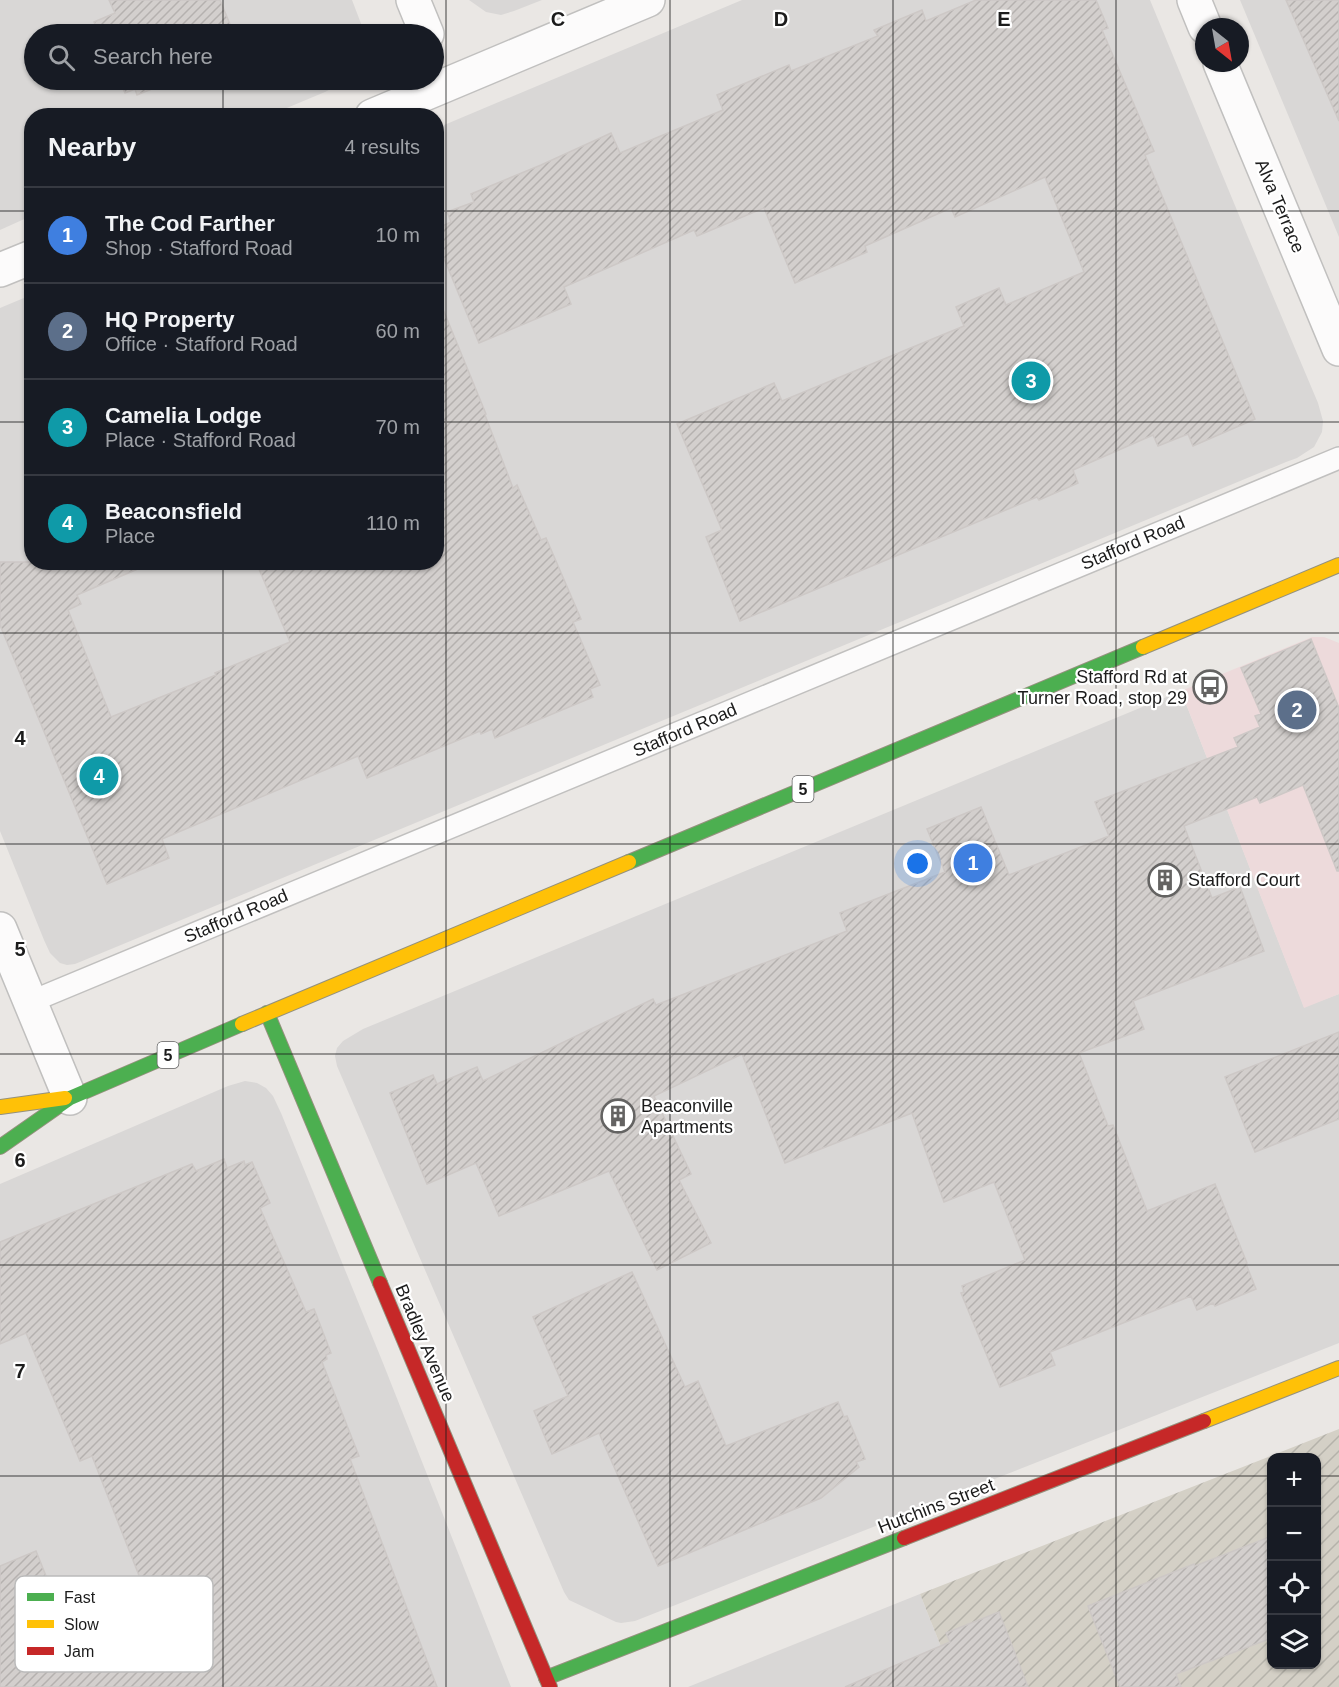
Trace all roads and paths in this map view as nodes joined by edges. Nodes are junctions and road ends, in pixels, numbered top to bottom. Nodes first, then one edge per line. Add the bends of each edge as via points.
1 (413, 0) edge
2 (648, 0) edge
3 (1194, 0) edge
4 (1201, 18) edge
5 (423, 24) edge
6 (1224, 72) edge
7 (444, 74) edge
8 (448, 84) junction
9 (444, 86) edge
10 (434, 90) edge
11 (391, 108) edge
12 (24, 260) edge
13 (0, 270) edge
14 (1339, 349) edge
15 (1339, 458) edge
16 (1339, 565) edge
17 (0, 929) edge
18 (30, 1002) junction
19 (267, 1013) junction
20 (70, 1098) junction
21 (0, 1107) edge
22 (0, 1147) edge
23 (1339, 1368) edge
24 (548, 1683) edge

1 - 5 street
2 - 8 street
3 - 4 street
6 - 14 street, Alva Terrace
7 - 8 street
8 - 9 street
10 - 11 street
12 - 13 street
15 - 18 lane, Stafford Road
16 - 19 main road, 5
17 - 18 street
18 - 20 street
19 - 20 main road, 5
19 - 24 main road, Bradley Avenue
20 - 21 main road, 5
20 - 22 main road, 5
23 - 24 main road, Hutchins Street

